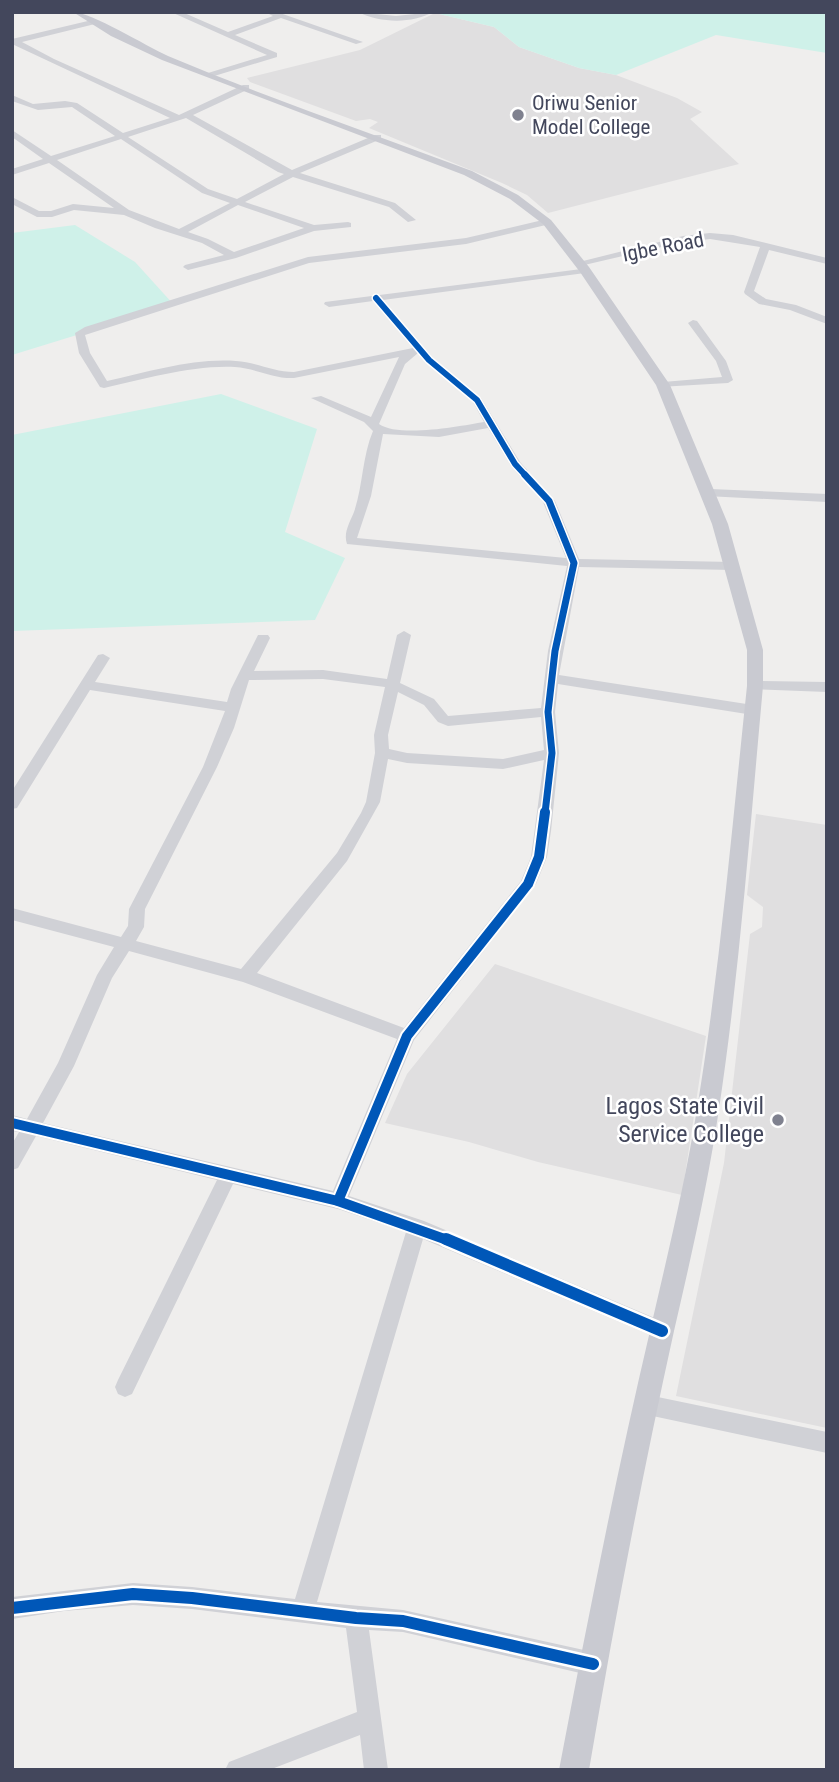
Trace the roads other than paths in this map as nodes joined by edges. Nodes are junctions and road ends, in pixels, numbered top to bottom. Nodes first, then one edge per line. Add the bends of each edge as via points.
1 (175, 12) edge
2 (269, 12) edge
3 (362, 12) edge
4 (429, 12) edge
5 (280, 16) junction
6 (85, 17) edge
7 (228, 35) junction
8 (13, 41) edge
9 (359, 42) dead end
10 (211, 75) junction
11 (246, 87) junction
12 (12, 97) edge
13 (183, 117) junction
14 (12, 133) edge
15 (121, 136) junction
16 (378, 137) junction
17 (52, 159) junction
18 (12, 172) edge
19 (291, 174) junction
20 (12, 200) edge
21 (236, 203) junction
22 (126, 212) junction
23 (411, 219) dead end
24 (547, 222) junction
25 (348, 225) dead end
26 (313, 228) junction
27 (179, 233) junction
28 (765, 246) junction
29 (233, 256) junction
30 (827, 261) edge
31 (583, 266) junction
32 (188, 267) dead end
33 (376, 298) junction
34 (329, 304) dead end
35 (827, 321) edge
36 (692, 323) dead end
37 (415, 351) junction
38 (663, 385) junction
39 (317, 398) dead end
40 (491, 424) junction
41 (376, 428) junction
42 (709, 493) junction
43 (827, 498) edge
44 (574, 563) junction
45 (733, 566) junction
46 (404, 635) dead end
47 (263, 638) dead end
48 (103, 658) dead end
49 (245, 676) junction
50 (553, 680) junction
51 (392, 684) junction
52 (86, 685) junction
53 (755, 686) junction
54 (827, 687) edge
55 (233, 708) junction
56 (753, 710) junction
57 (548, 712) junction
58 (382, 753) junction
59 (552, 753) junction
60 (13, 802) edge
61 (12, 914) edge
62 (125, 943) junction
63 (246, 976) junction
64 (407, 1036) junction
65 (12, 1123) edge
66 (33, 1128) junction
67 (12, 1162) edge
68 (228, 1176) junction
69 (338, 1201) junction
70 (417, 1227) junction
71 (662, 1331) junction
72 (125, 1387) dead end
73 (648, 1405) junction
74 (827, 1443) edge
75 (12, 1608) edge
76 (303, 1610) junction
77 (356, 1618) junction
78 (593, 1664) junction
79 (370, 1719) junction
80 (272, 1764) edge
81 (237, 1770) edge
82 (376, 1770) edge
83 (574, 1770) edge

1 - 7 street
2 - 5 street
3 - 4 street via 408,19
5 - 7 street
5 - 9 street
6 - 8 street
6 - 10 main road via 135,45
7 - 10 street via 274,55
8 - 13 street via 144,105
10 - 11 main road
11 - 13 street
11 - 16 main road
12 - 15 street via 31,108 74,106
13 - 15 street
13 - 19 street
14 - 17 street
15 - 17 street
15 - 21 street via 195,186
16 - 19 street
16 - 24 main road via 489,183
17 - 18 street
17 - 22 street
19 - 21 street
19 - 23 street via 392,205
20 - 22 street via 37,214 73,207
21 - 26 street
21 - 27 street
22 - 27 street
24 - 31 main road
24 - 37 street via 466,241 308,260 89,329 79,337 104,385 233,364 294,375
25 - 26 street
26 - 29 street
27 - 29 street
28 - 30 street, Igbe Road
28 - 31 street, Igbe Road via 733,238 695,237
28 - 35 street via 749,292 763,302
29 - 32 street
31 - 33 street, Igbe Road
31 - 38 main road
33 - 34 street, Igbe Road
33 - 37 street
36 - 38 street via 721,362 728,380
37 - 40 street via 477,400
37 - 41 street via 400,363
38 - 42 main road
39 - 41 street via 368,419
40 - 41 street via 421,435
40 - 44 street via 515,464 549,501
41 - 44 street via 370,472 351,541
42 - 43 street
42 - 45 main road
44 - 45 street
44 - 50 street
45 - 53 main road via 755,650
46 - 51 street
47 - 49 street
48 - 52 street
49 - 51 street via 349,675
49 - 55 street
50 - 56 street
50 - 57 street
51 - 57 street via 436,707 443,719
51 - 58 street via 381,735
52 - 55 street
52 - 60 street
53 - 54 street
53 - 56 main road
55 - 62 street via 211,768 160,860 137,909 136,927
56 - 71 main road via 708,1108
57 - 59 street
58 - 59 street via 503,764
58 - 63 street via 373,802 360,830
59 - 64 street via 539,857 528,884
61 - 62 street
62 - 63 street
62 - 66 street via 105,975
63 - 64 street
64 - 69 street
65 - 66 street
66 - 67 street
66 - 68 street
68 - 69 street
68 - 72 street
69 - 70 street
70 - 71 street
70 - 76 street
71 - 73 main road
73 - 74 street
73 - 78 main road
75 - 76 street via 133,1594
76 - 77 street
77 - 78 street via 403,1621
77 - 79 street
78 - 83 main road
79 - 80 street
79 - 82 street
80 - 81 street

